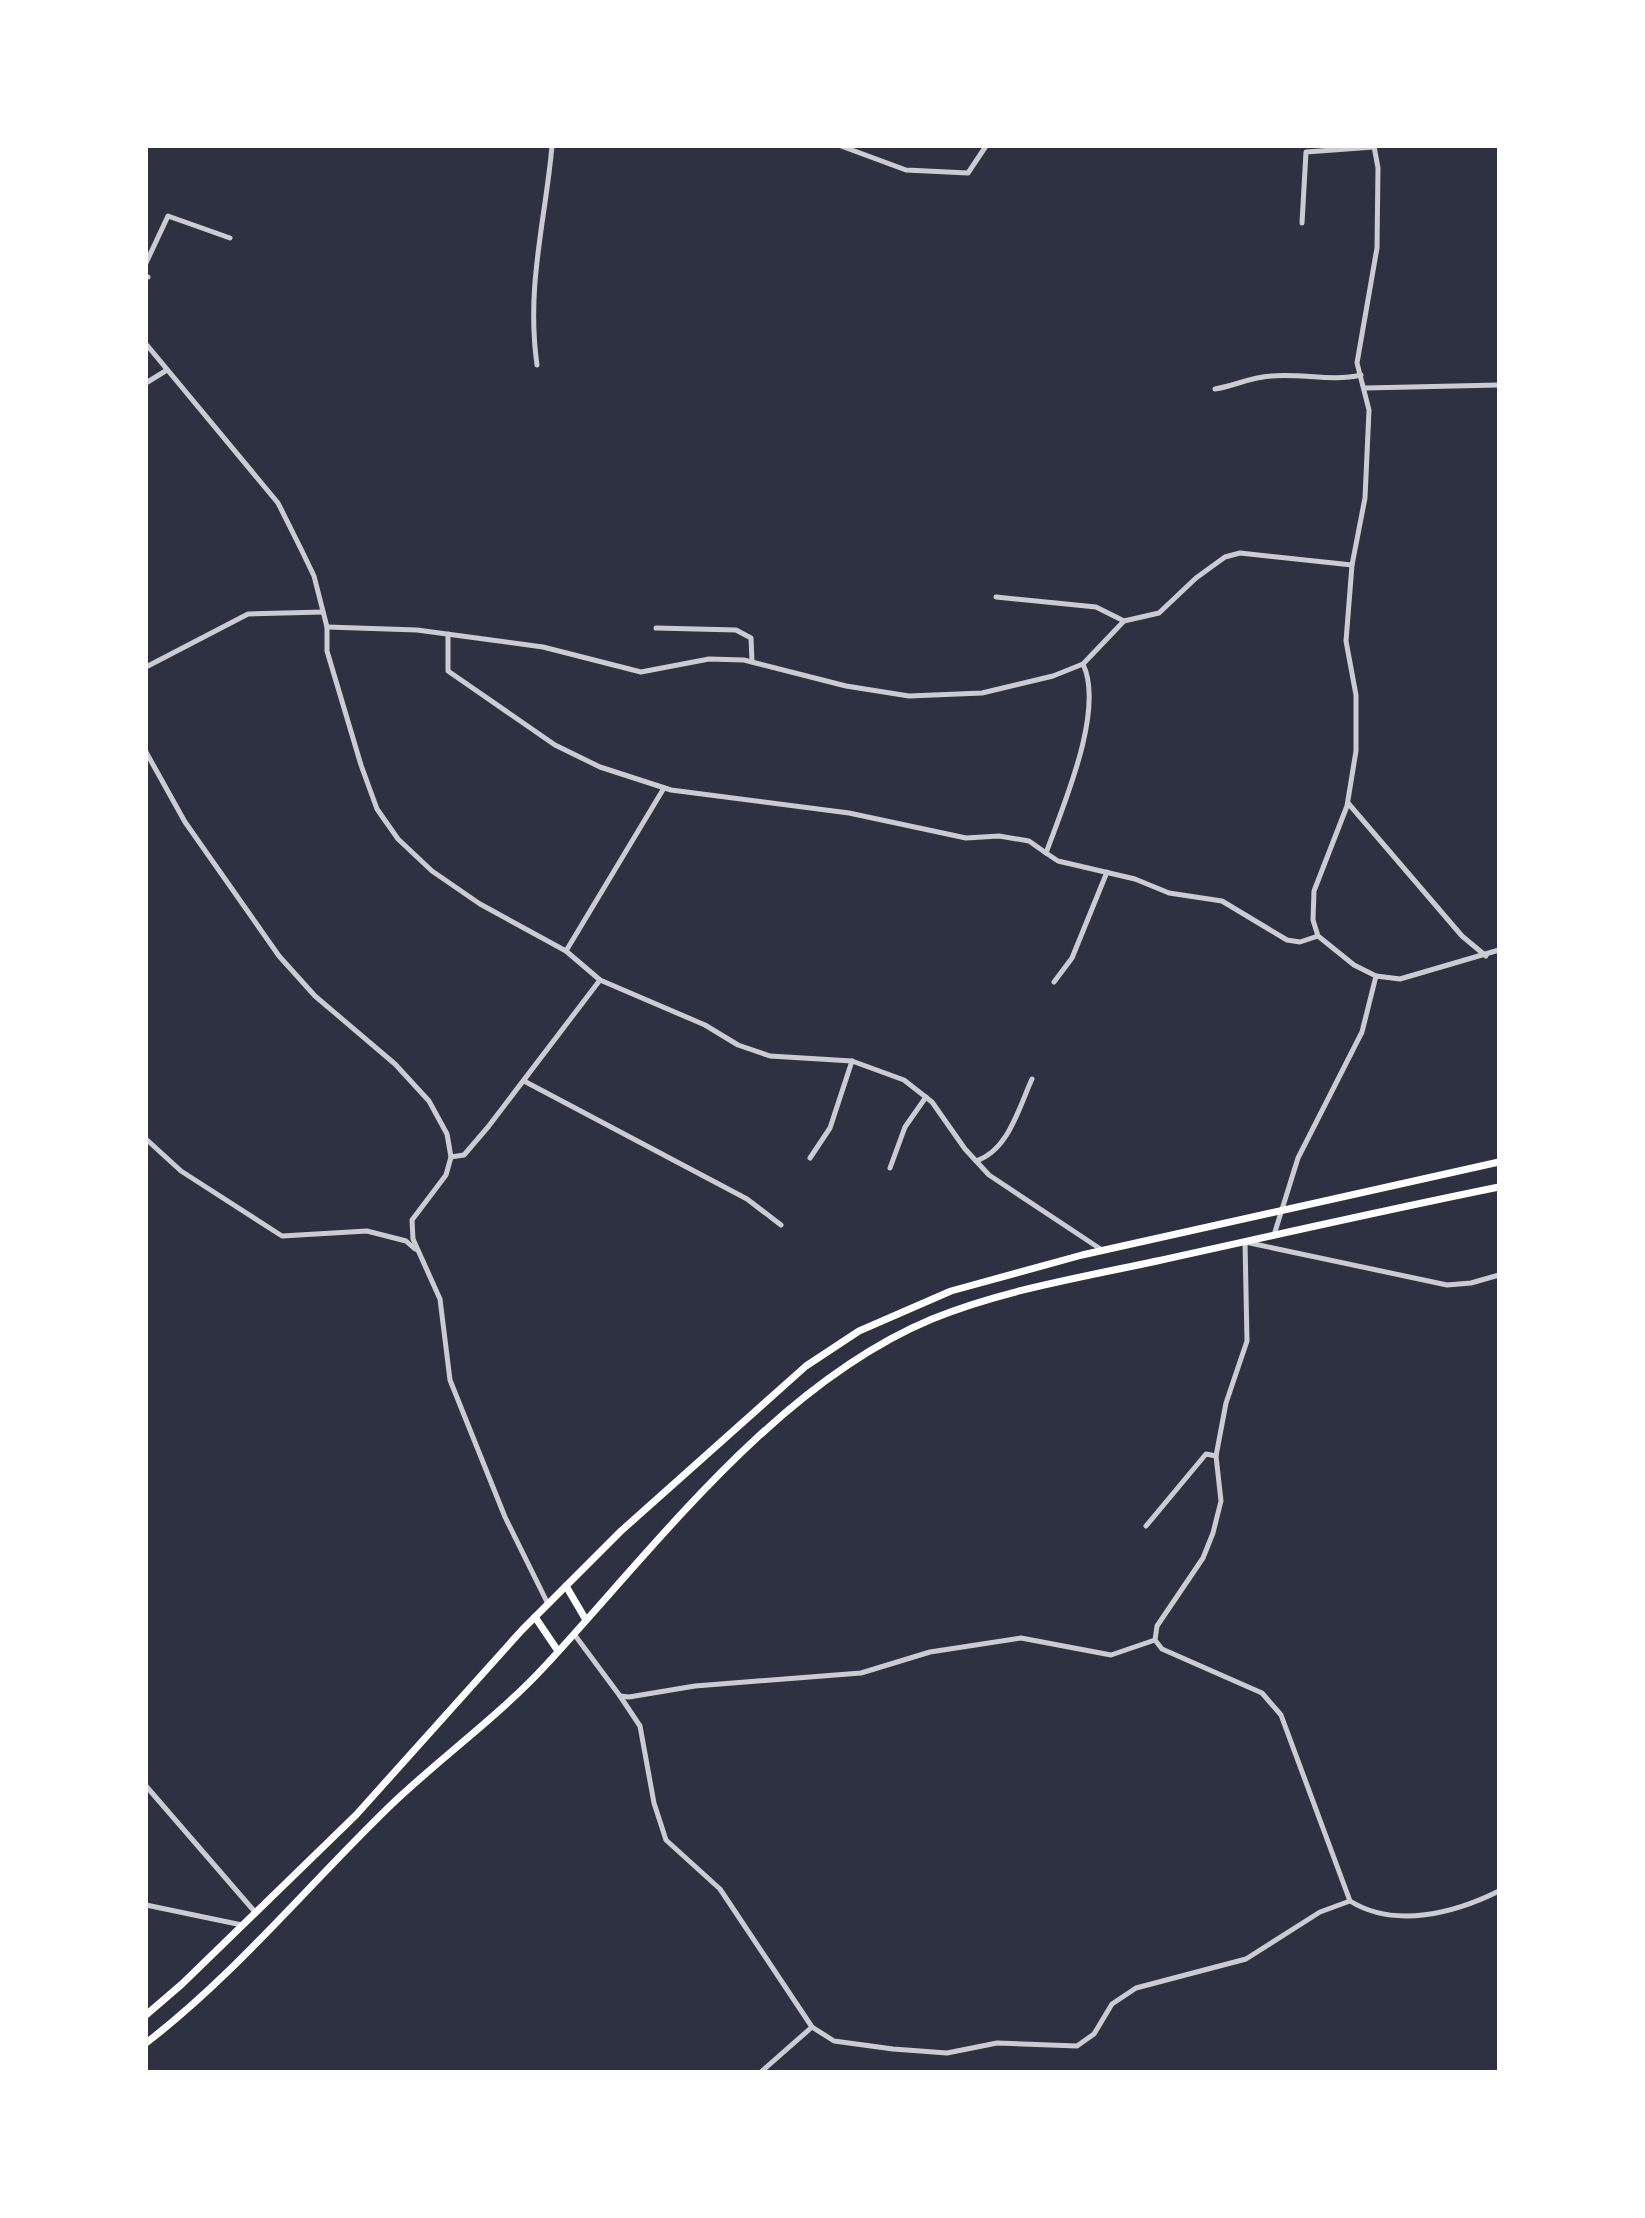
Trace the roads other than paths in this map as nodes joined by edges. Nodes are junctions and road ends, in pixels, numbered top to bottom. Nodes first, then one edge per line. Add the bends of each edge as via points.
1 (552, 146) edge
2 (841, 146) edge
3 (986, 146) edge
4 (1374, 146) edge
5 (1306, 149) edge
6 (1302, 223) dead end
7 (230, 238) dead end
8 (146, 263) edge
9 (146, 344) edge
10 (537, 365) dead end
11 (167, 370) junction
12 (1361, 375) junction
13 (146, 383) edge
14 (1499, 385) edge
15 (1366, 388) junction
16 (1215, 389) dead end
17 (1352, 565) junction
18 (996, 597) dead end
19 (323, 612) junction
20 (1124, 621) junction
21 (327, 627) junction
22 (656, 628) dead end
23 (448, 634) junction
24 (752, 662) junction
25 (1083, 664) junction
26 (146, 667) edge
27 (146, 752) edge
28 (664, 788) junction
29 (1348, 803) junction
30 (1046, 853) junction
31 (1107, 872) junction
32 (1318, 936) junction
33 (1499, 950) edge
34 (566, 951) junction
35 (1486, 956) junction
36 (1376, 976) junction
37 (600, 980) junction
38 (1054, 982) dead end
39 (852, 1061) junction
40 (1032, 1079) dead end
41 (524, 1081) junction
42 (926, 1097) junction
43 (146, 1139) edge
44 (451, 1157) junction
45 (810, 1158) dead end
46 (976, 1161) junction
47 (1499, 1162) edge
48 (890, 1168) dead end
49 (1499, 1187) edge
50 (1281, 1212) junction
51 (781, 1225) dead end
52 (1274, 1235) junction
53 (1245, 1242) junction
54 (416, 1249) junction
55 (1103, 1251) junction
56 (1499, 1275) edge
57 (1216, 1456) junction
58 (1146, 1526) dead end
59 (566, 1586) junction
60 (548, 1604) junction
61 (535, 1617) junction
62 (586, 1620) junction
63 (574, 1634) junction
64 (1155, 1640) junction
65 (558, 1651) junction
66 (620, 1696) junction
67 (146, 1786) edge
68 (1499, 1891) edge
69 (1350, 1901) junction
70 (146, 1905) edge
71 (256, 1913) junction
72 (243, 1925) junction
73 (146, 2015) edge
74 (812, 2027) junction
75 (146, 2043) edge
76 (761, 2072) edge

1 - 10 street via 535,253
2 - 3 street via 906,170 968,173
4 - 5 street
4 - 12 street via 1377,248 1357,363
5 - 6 street
7 - 8 street via 168,216
9 - 11 street
11 - 13 street
11 - 19 street via 278,503 314,576
12 - 15 street
12 - 16 street via 1338,381 1275,375
14 - 15 street
15 - 17 street via 1365,498
17 - 20 street via 1240,553 1196,578 1159,613
17 - 29 street via 1346,641 1356,695 1356,751
18 - 20 street via 1096,607
19 - 21 street
19 - 26 street via 248,614
20 - 25 street
21 - 23 street
21 - 34 street via 327,651 361,765 377,809 398,839 480,904
22 - 24 street via 736,630 751,638
23 - 24 street via 543,647 641,672 709,659
23 - 28 street via 448,671 460,681 555,745
24 - 25 street via 909,696 982,693
25 - 30 street via 1090,679 1088,713 1073,777
27 - 44 street via 185,822 279,956 429,1101 447,1134
28 - 30 street via 849,813 966,838 1029,841
28 - 34 street
29 - 32 street via 1314,891
29 - 35 street via 1462,936
30 - 31 street via 1058,861
31 - 32 street via 1169,893 1234,905 1287,940
31 - 38 street via 1072,958
32 - 36 street
33 - 35 street
34 - 37 street
35 - 36 street via 1400,979
36 - 50 street via 1362,1032 1298,1158
37 - 39 street via 770,1056
37 - 41 street
39 - 42 street via 904,1080
39 - 45 street via 830,1128
40 - 46 street via 1001,1144
41 - 44 street via 464,1155
41 - 51 street via 747,1199
42 - 46 street
42 - 48 street via 905,1127
43 - 54 street via 181,1171 282,1236 367,1231 406,1241
44 - 54 street via 446,1175 412,1220
46 - 55 street via 1006,1188
47 - 50 main road
49 - 52 main road
50 - 52 street
50 - 55 main road
52 - 53 main road
53 - 56 street via 1447,1285
53 - 57 street via 1247,1341 1226,1403
53 - 62 main road via 1020,1292 932,1320 854,1361 783,1413
54 - 60 street via 440,1299 450,1380 505,1517
55 - 59 main road via 951,1291 859,1331 806,1366 723,1437
57 - 58 street via 1206,1454
57 - 64 street via 1221,1501 1213,1533 1203,1558 1157,1626
59 - 60 main road
59 - 62 main road
60 - 61 main road
61 - 65 main road
61 - 71 main road via 356,1815
62 - 63 main road
63 - 65 main road
63 - 66 street
64 - 66 street via 1111,1655 1021,1638 930,1652 861,1673
64 - 69 street via 1162,1649 1262,1693 1281,1715
65 - 75 main road
66 - 74 street via 640,1726 666,1840 720,1889
67 - 71 street
68 - 69 street via 1426,1915 1367,1911
69 - 74 street via 1320,1912 1246,1959 1136,1988 1112,2004 1094,2034 1077,2046 997,2043 947,2053 834,2041
70 - 72 street
71 - 72 main road
72 - 73 main road
74 - 76 street

